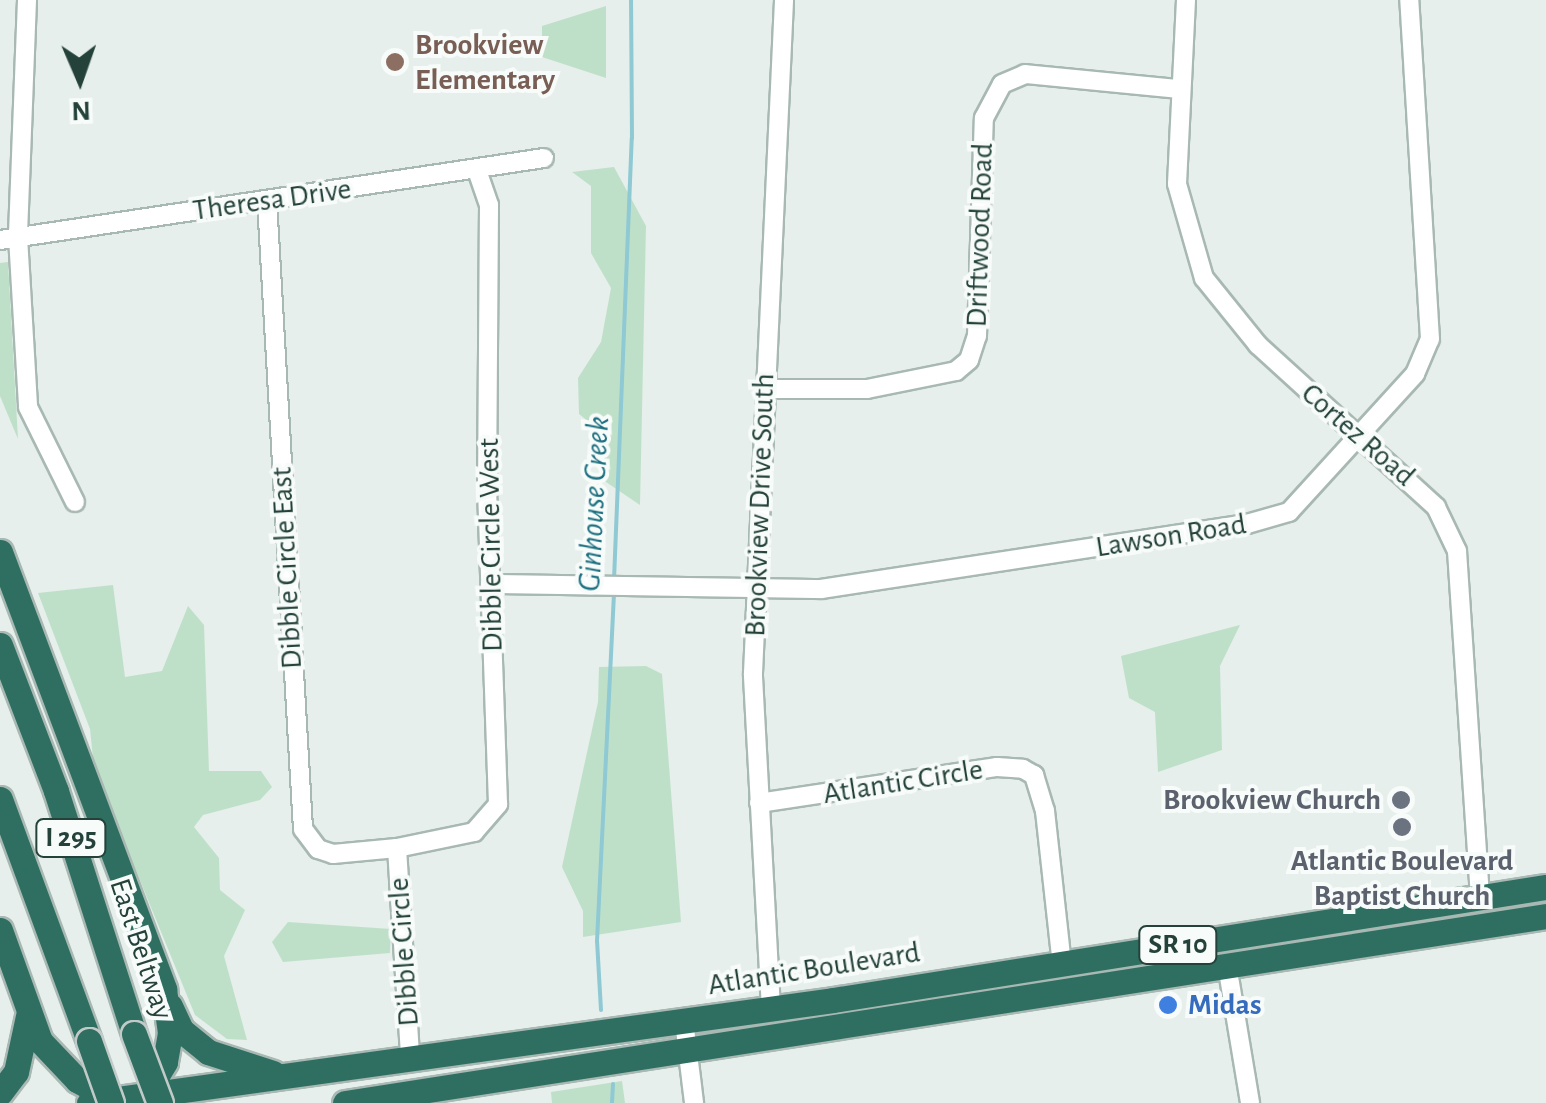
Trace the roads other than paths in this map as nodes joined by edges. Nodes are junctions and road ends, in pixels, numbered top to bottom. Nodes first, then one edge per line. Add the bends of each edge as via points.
1 (27, 0) edge
2 (784, 0) edge
3 (1186, 0) edge
4 (1409, 0) edge
5 (1178, 89) junction
6 (544, 158) dead end
7 (477, 170) junction
8 (267, 202) junction
9 (9, 238) edge
10 (765, 390) junction
11 (1359, 437) junction
12 (75, 502) dead end
13 (0, 552) edge
14 (490, 584) junction
15 (757, 588) junction
16 (0, 645) edge
17 (0, 799) edge
18 (759, 803) junction
19 (397, 848) junction
20 (1535, 889) edge
21 (1480, 898) junction
22 (1546, 916) edge
23 (1487, 925) junction
24 (0, 930) edge
25 (1444, 932) junction
26 (1062, 964) junction
27 (1228, 966) junction
28 (164, 989) junction
29 (1023, 997) junction
30 (770, 1009) junction
31 (28, 1016) junction
32 (684, 1021) junction
33 (687, 1049) junction
34 (410, 1057) junction
35 (283, 1076) junction
36 (0, 1093) edge
37 (130, 1102) edge
38 (345, 1103) edge
39 (694, 1103) edge
40 (1250, 1103) edge

1 - 9 street
2 - 10 street, Brookview Drive South
3 - 5 street, Cortez Road
4 - 11 street, Lawson Road via 1430,339 1415,374
5 - 10 street, Driftwood Road via 1025,74 1002,84 984,118 977,336 969,360 956,372 867,390
5 - 11 street, Cortez Road via 1177,184 1204,278 1258,346
6 - 7 street, Theresa Drive
7 - 8 street, Theresa Drive
7 - 14 street, Dibble Circle West via 488,205
8 - 9 street, Theresa Drive
8 - 19 street, Dibble Circle East via 303,829 333,854
9 - 12 street via 28,408
10 - 15 street, Brookview Drive South
11 - 15 street, Lawson Road via 1301,502 1274,518 892,580
11 - 21 street, Cortez Road via 1436,507 1457,551
13 - 28 highway
14 - 15 street, Lawson Road
14 - 19 street, Dibble Circle West via 498,804 474,832
15 - 18 street, Brookview Drive South
16 - 37 highway, East Beltway / I 295, bridge via 56,791 134,1034
17 - 37 highway, I 295, bridge via 89,1041
18 - 26 street, Atlantic Circle via 997,767 1023,769 1034,775 1045,811
18 - 30 street, Brookview Drive South
19 - 34 street, Dibble Circle
20 - 21 highway, Atlantic Boulevard / SR 10
20 - 23 highway via 1516,906 1488,915
21 - 25 highway via 1482,908 1456,916
21 - 26 highway, Atlantic Boulevard / SR 10
22 - 23 highway, Atlantic Boulevard / SR 10
23 - 25 highway, Atlantic Boulevard / SR 10
24 - 31 highway
25 - 27 highway, Atlantic Boulevard / SR 10
26 - 29 highway via 1062,976 1037,983
26 - 30 highway, Atlantic Boulevard / SR 10
27 - 29 highway, Atlantic Boulevard / SR 10
27 - 40 street
28 - 35 highway via 193,1042 226,1060
28 - 37 highway via 170,1033 165,1062
29 - 33 highway, Atlantic Boulevard / SR 10
30 - 32 highway, Atlantic Boulevard / SR 10
31 - 36 highway via 23,1053
31 - 37 highway via 50,1055
32 - 33 street
32 - 34 highway, Atlantic Boulevard / SR 10
33 - 38 highway, Atlantic Boulevard / SR 10
33 - 39 street
34 - 35 highway, Atlantic Boulevard / SR 10
35 - 37 highway, Atlantic Boulevard / SR 10

